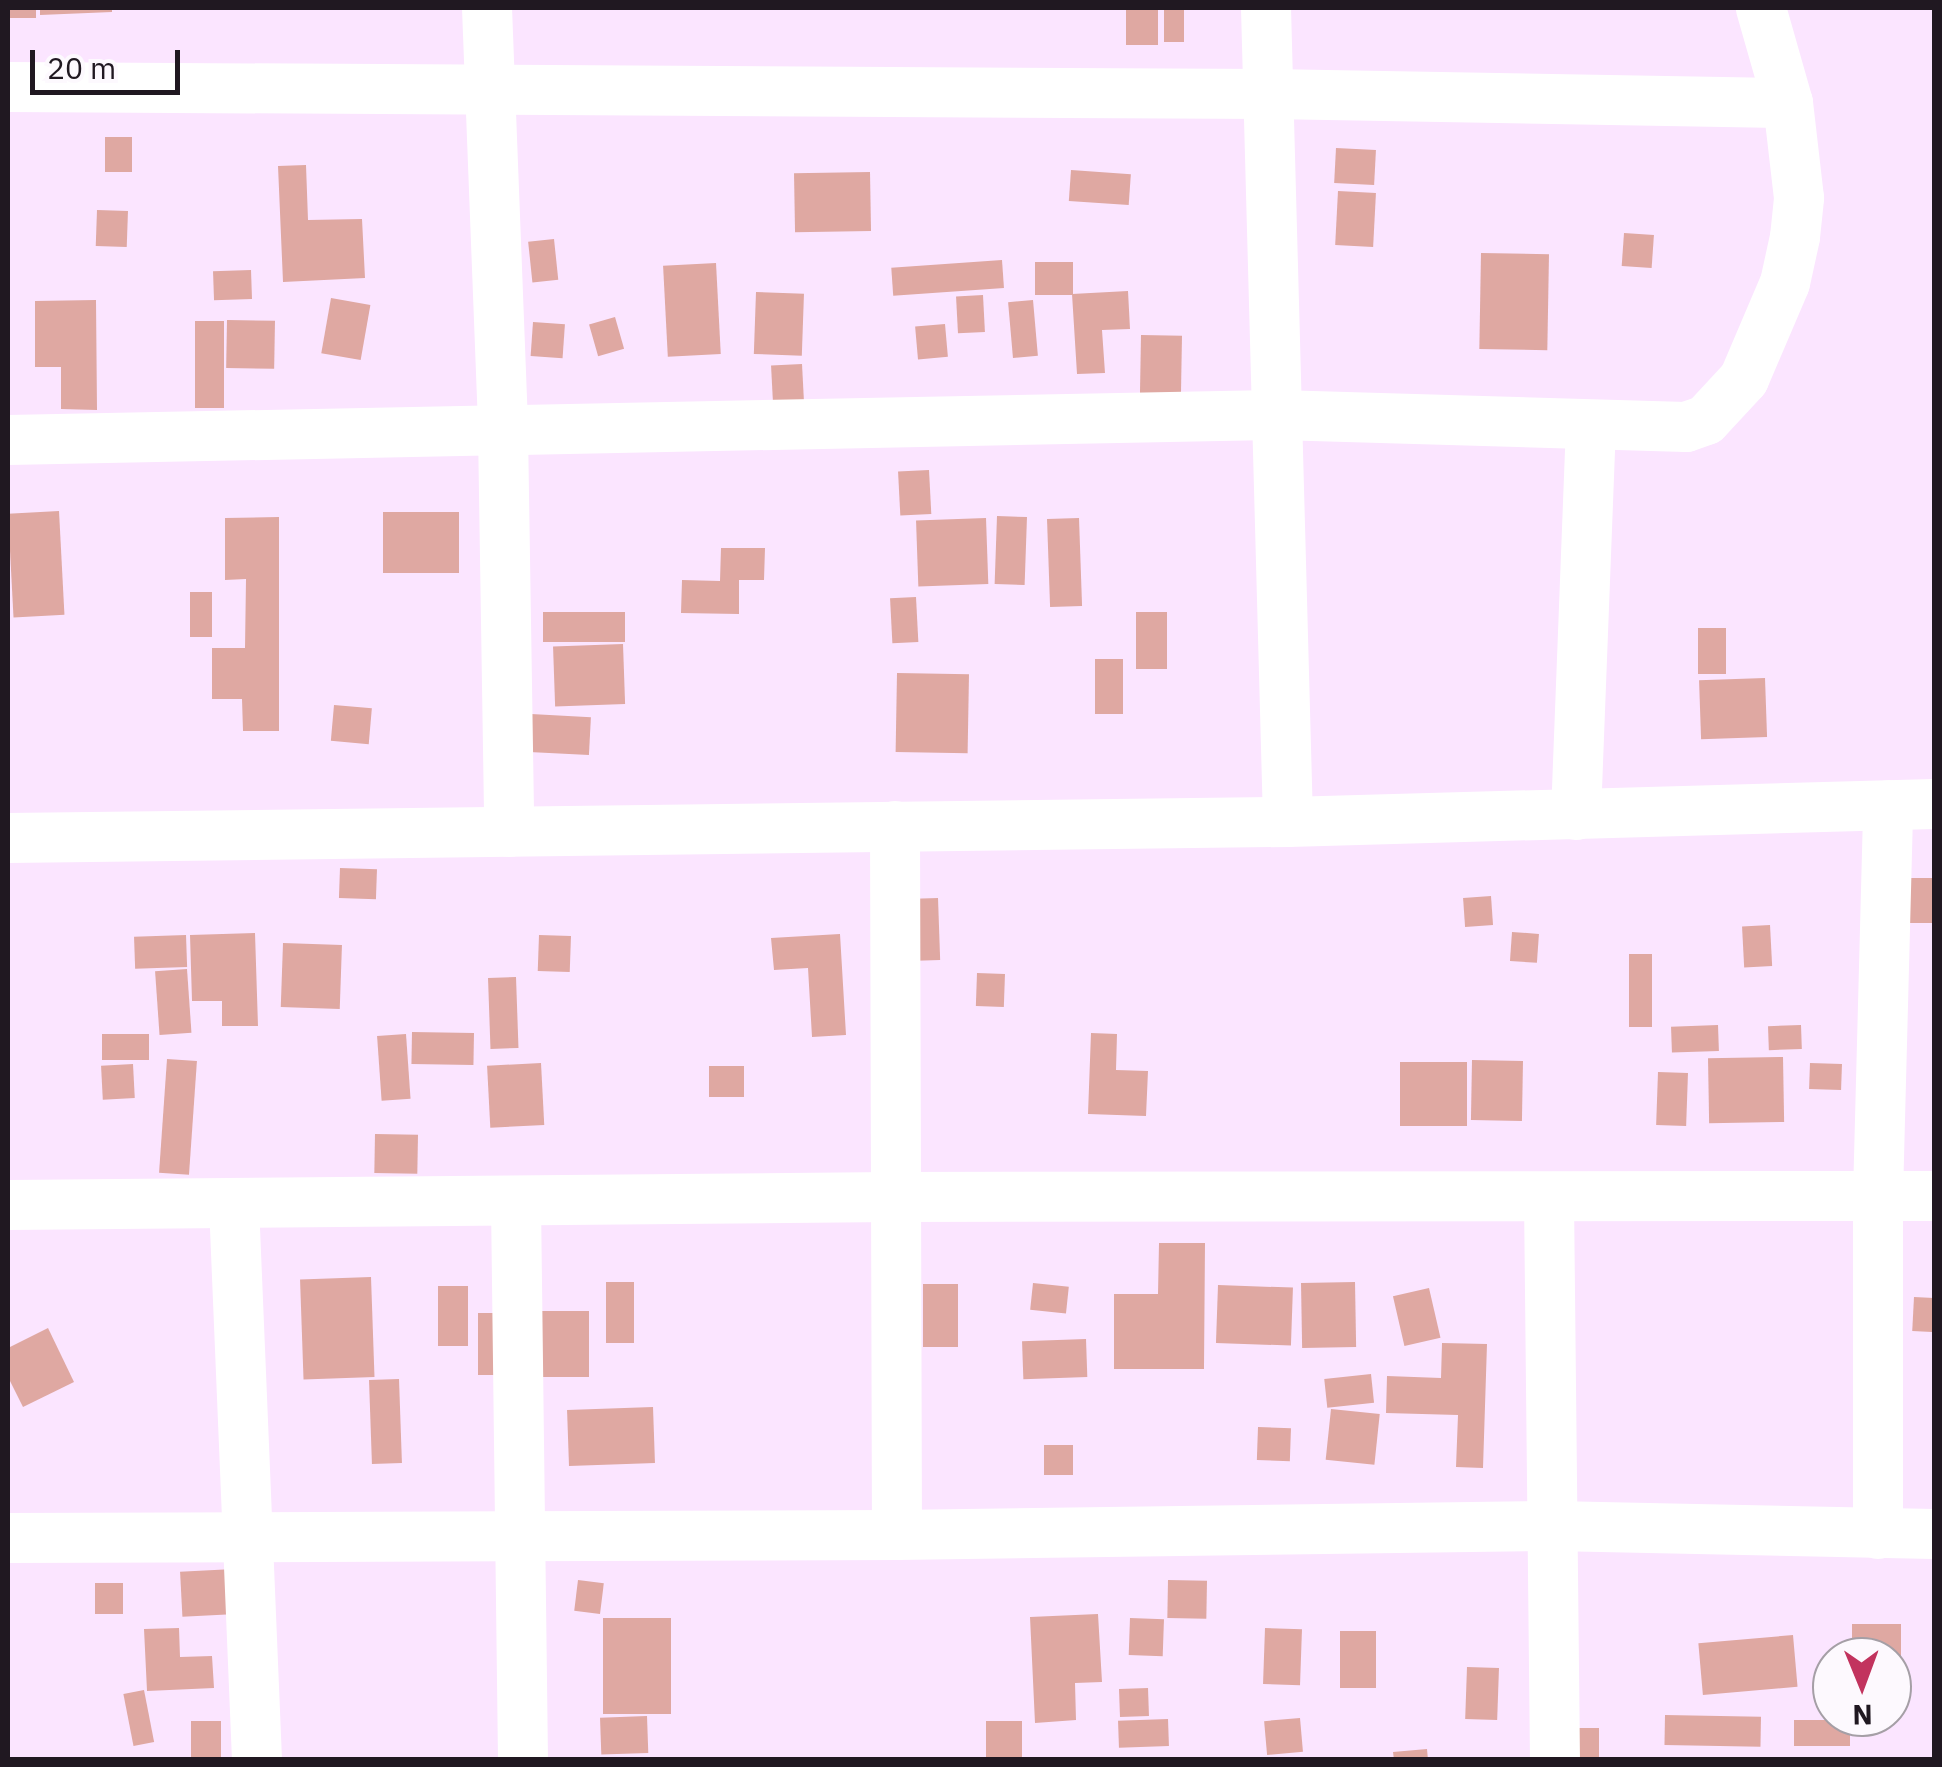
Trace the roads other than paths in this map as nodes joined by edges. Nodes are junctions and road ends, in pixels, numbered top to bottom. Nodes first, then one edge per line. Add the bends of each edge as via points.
1 (487, 8) edge
2 (1266, 8) edge
3 (1761, 8) edge
4 (8, 88) edge
5 (488, 92) junction
6 (1270, 94) junction
7 (1788, 102) junction
8 (1278, 415) junction
9 (1591, 425) junction
10 (503, 430) junction
11 (8, 440) edge
12 (1911, 805) edge
13 (1576, 814) junction
14 (1288, 822) junction
15 (895, 826) junction
16 (510, 832) junction
17 (8, 838) edge
18 (1878, 1196) junction
19 (1934, 1196) edge
20 (893, 1197) junction
21 (1549, 1198) junction
22 (516, 1202) junction
23 (234, 1204) junction
24 (8, 1205) edge
25 (1553, 1526) junction
26 (523, 1534) junction
27 (1878, 1534) junction
28 (1934, 1534) edge
29 (898, 1535) junction
30 (250, 1537) junction
31 (8, 1538) edge
32 (257, 1760) edge
33 (523, 1760) edge
34 (1555, 1760) edge

1 - 5 street
2 - 6 street
3 - 7 street
4 - 5 street
5 - 6 street
5 - 10 street
6 - 7 street
6 - 8 street
7 - 9 street via 1799,198 1795,237 1785,283 1744,379 1706,420 1686,426
8 - 9 street
8 - 10 street
8 - 14 street
9 - 13 street
10 - 11 street
10 - 16 street
12 - 13 street
12 - 18 street
13 - 14 street
14 - 15 street
15 - 16 street
15 - 20 street
16 - 17 street
18 - 19 street
18 - 21 street
18 - 27 street
20 - 21 street
20 - 22 street
20 - 29 street
21 - 25 street
22 - 23 street
22 - 26 street
23 - 24 street
23 - 30 street
25 - 27 street
25 - 29 street
25 - 34 street
26 - 29 street
26 - 30 street
26 - 33 street
27 - 28 street
30 - 31 street
30 - 32 street

